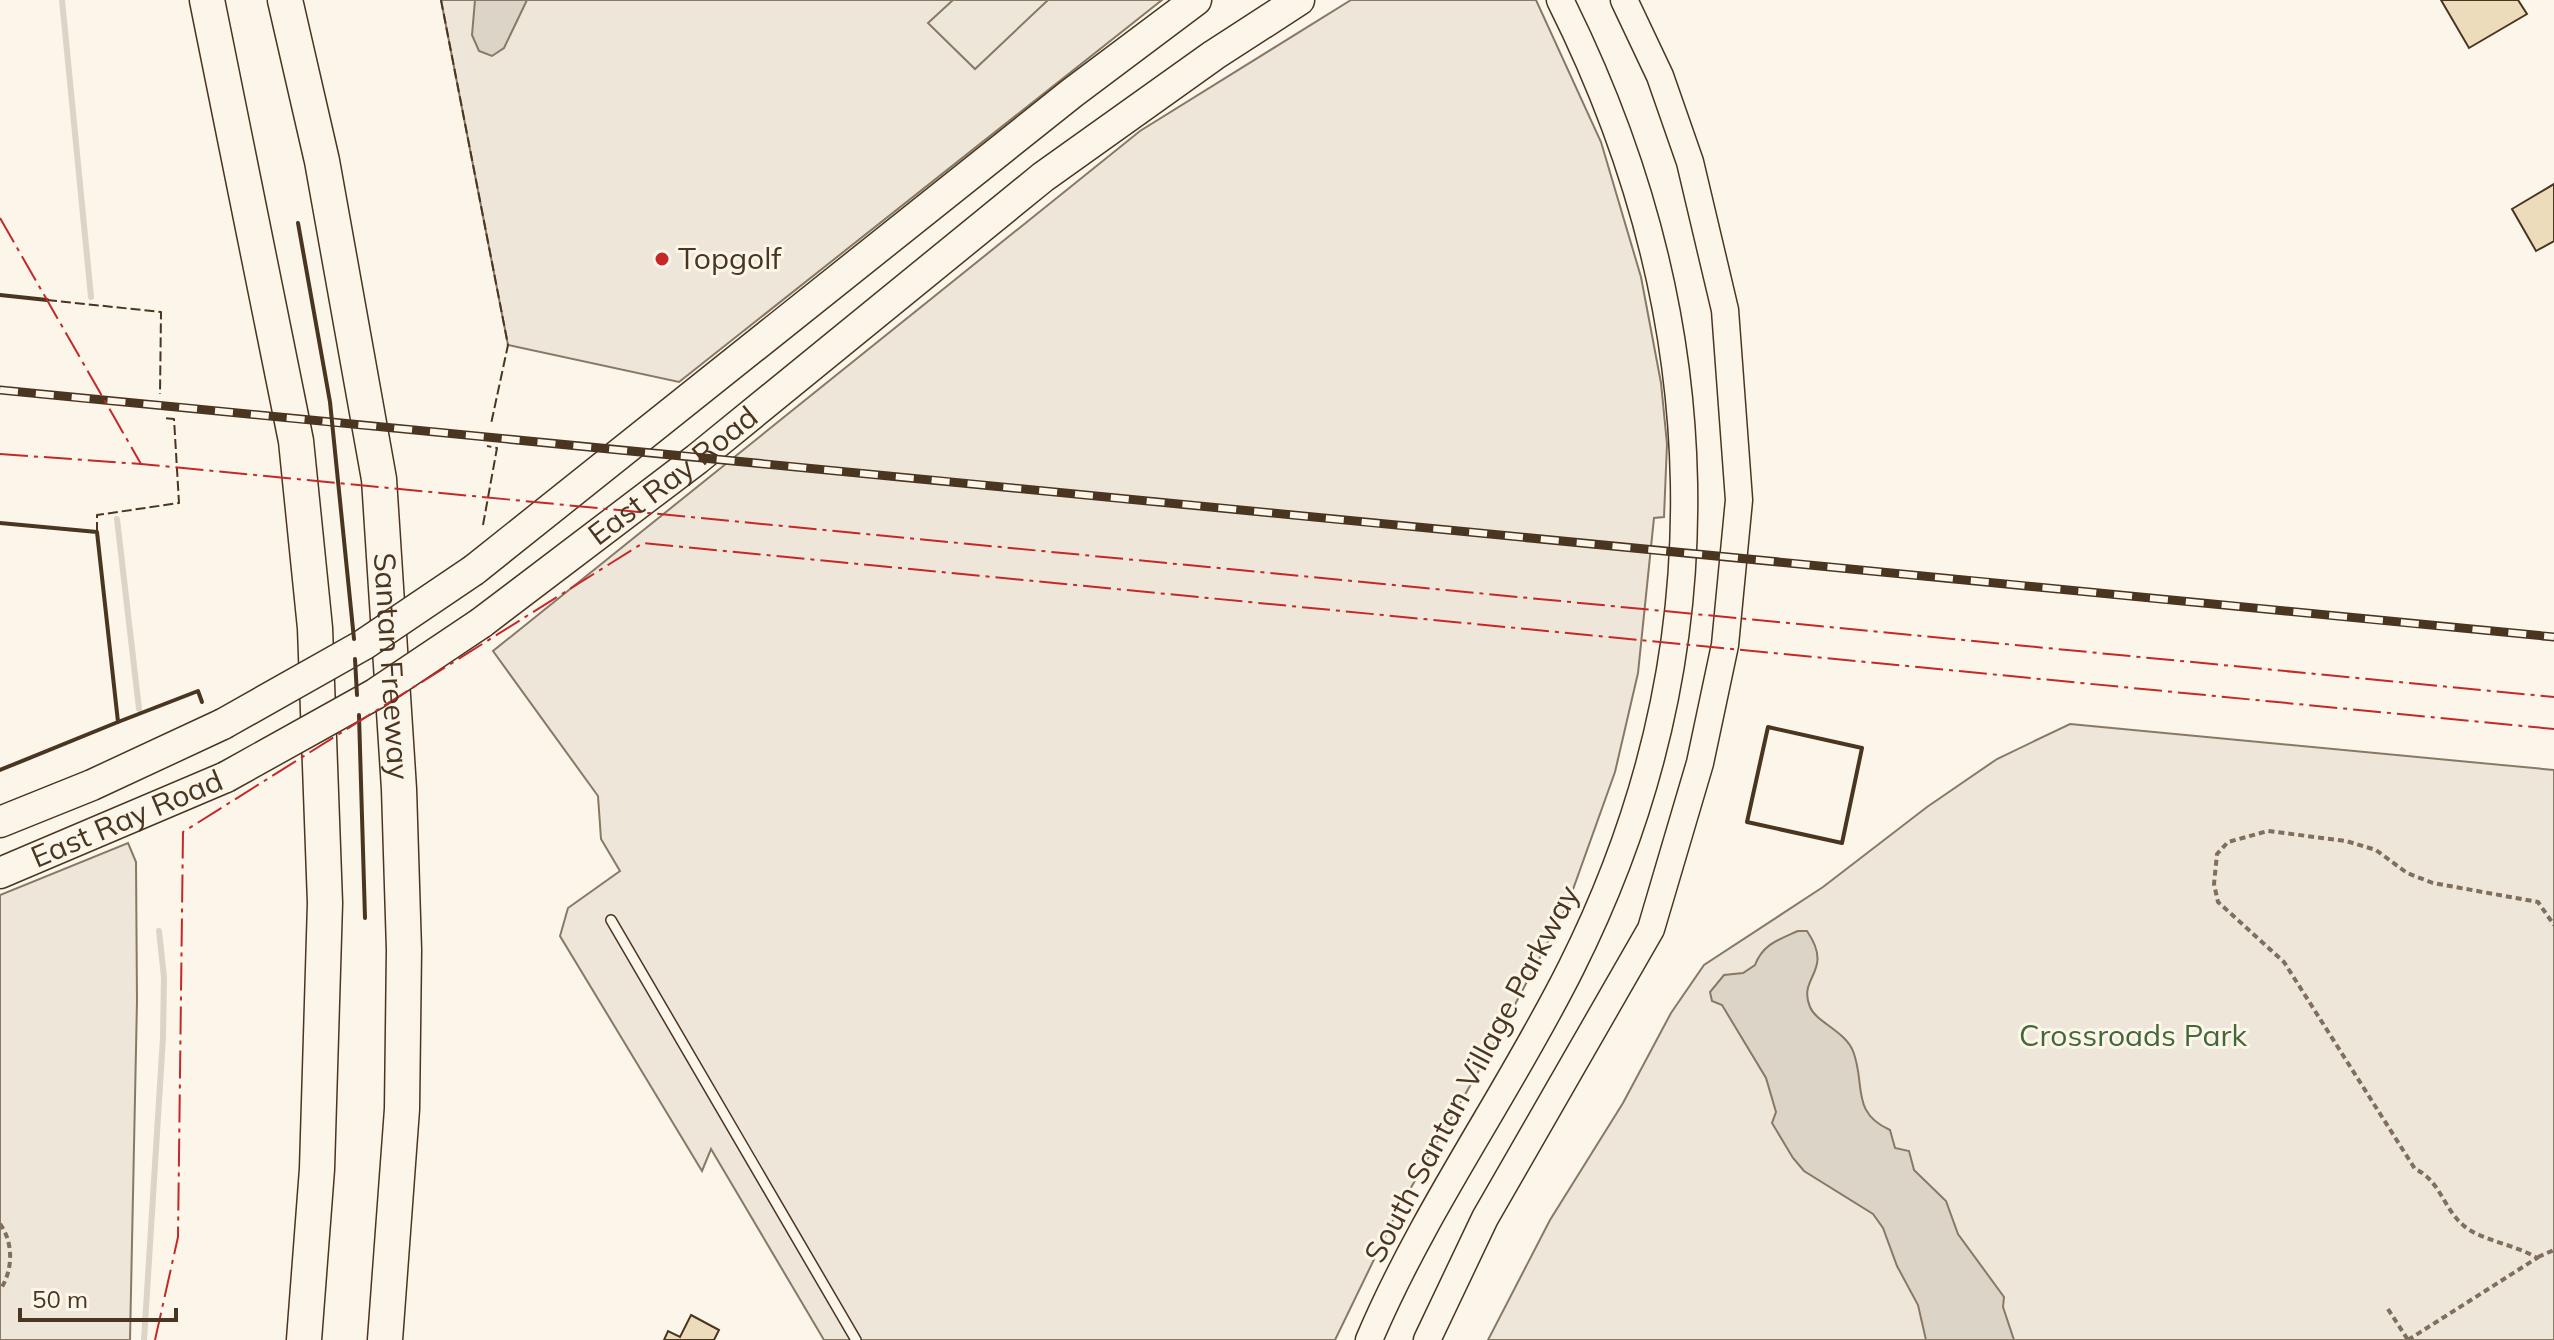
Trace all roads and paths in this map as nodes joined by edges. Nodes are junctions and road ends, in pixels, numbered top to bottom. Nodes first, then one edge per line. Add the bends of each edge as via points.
1 (207, 0) edge
2 (285, 0) edge
3 (1196, 0) edge
4 (1299, 0) edge
5 (1560, 0) edge
6 (1624, 0) edge
7 (0, 822) edge
8 (0, 873) edge
9 (611, 920) dead end
10 (2554, 925) edge
11 (0, 1224) edge
12 (2554, 1250) edge
13 (2537, 1258) junction
14 (0, 1290) edge
15 (2388, 1309) dead end
16 (304, 1340) edge
17 (385, 1340) edge
18 (856, 1340) edge
19 (1369, 1340) edge
20 (1427, 1340) edge
21 (2408, 1340) edge

1 - 16 highway via 296,441 315,628 325,903 317,1169
2 - 17 highway, Santan Freeway via 322,161 379,479 404,950 402,1109
3 - 7 main road, East Ray Road, bridge via 1038,119 474,570 363,645 223,724
4 - 8 main road, East Ray Road, bridge via 1043,177 697,459 481,623 375,694 226,777
5 - 19 main road, South Santan Village Parkway via 1596,77 1638,190 1677,358 1683,508 1667,694 1629,832 1594,920 1537,1035 1420,1237
6 - 20 main road via 1660,76 1690,162 1725,310 1739,500 1725,645 1700,763 1651,929 1485,1218
9 - 18 lane
10 - 13 path via 2538,902 2433,883 2407,873 2376,850 2346,841 2268,831 2228,842 2217,854 2218,902 2284,962 2415,1169 2429,1175 2465,1228
11 - 14 path via 10,1264
12 - 13 path
13 - 21 path
15 - 21 path

